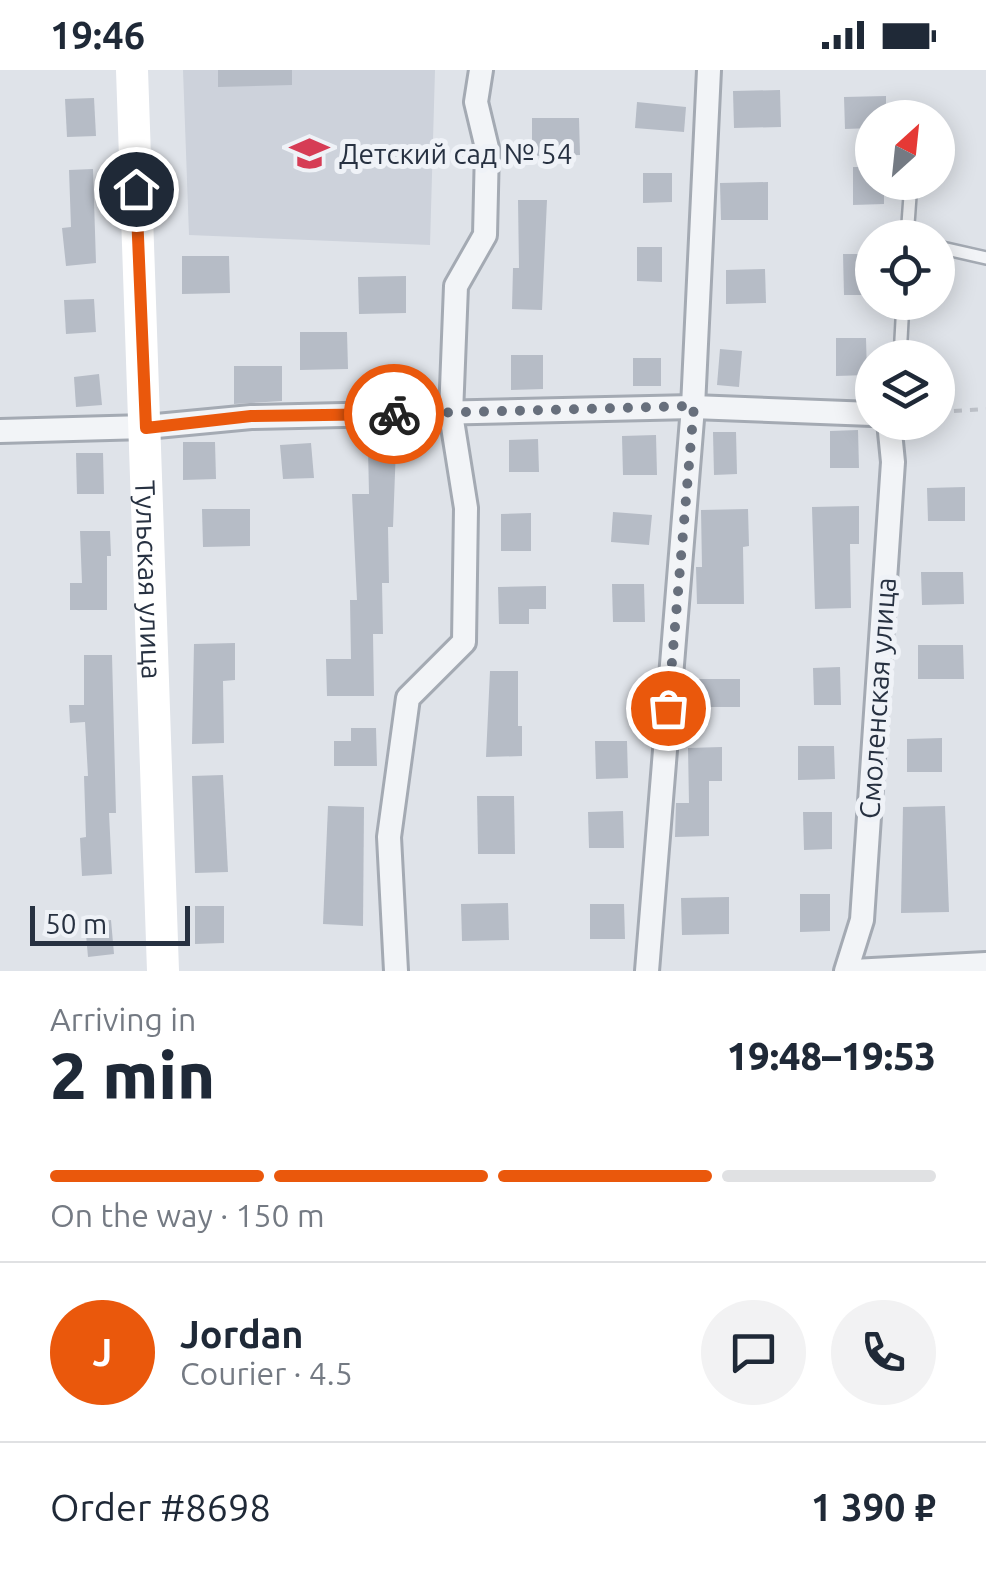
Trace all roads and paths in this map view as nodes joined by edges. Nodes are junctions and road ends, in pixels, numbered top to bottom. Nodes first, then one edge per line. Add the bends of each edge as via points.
1 (132, 70) edge
2 (481, 70) edge
3 (709, 70) edge
4 (955, 251) edge
5 (986, 258) edge
6 (694, 406) junction
7 (986, 408) edge
8 (955, 411) edge
9 (855, 413) edge
10 (451, 414) junction
11 (146, 428) junction
12 (0, 431) edge
13 (891, 440) edge
14 (986, 964) edge
15 (163, 971) edge
16 (396, 971) edge
17 (647, 971) edge
18 (850, 971) edge

1 - 11 main road, Тульская улица
2 - 10 street via 476,102 488,148 485,236 456,286
3 - 6 street
4 - 5 lane
6 - 9 street
6 - 10 street
6 - 17 street
7 - 8 path
10 - 11 street via 251,416
10 - 16 street via 466,508 464,642 408,698 389,838
11 - 12 street
11 - 15 main road, Тульская улица
13 - 18 street, Смоленская улица via 862,920
14 - 18 street

